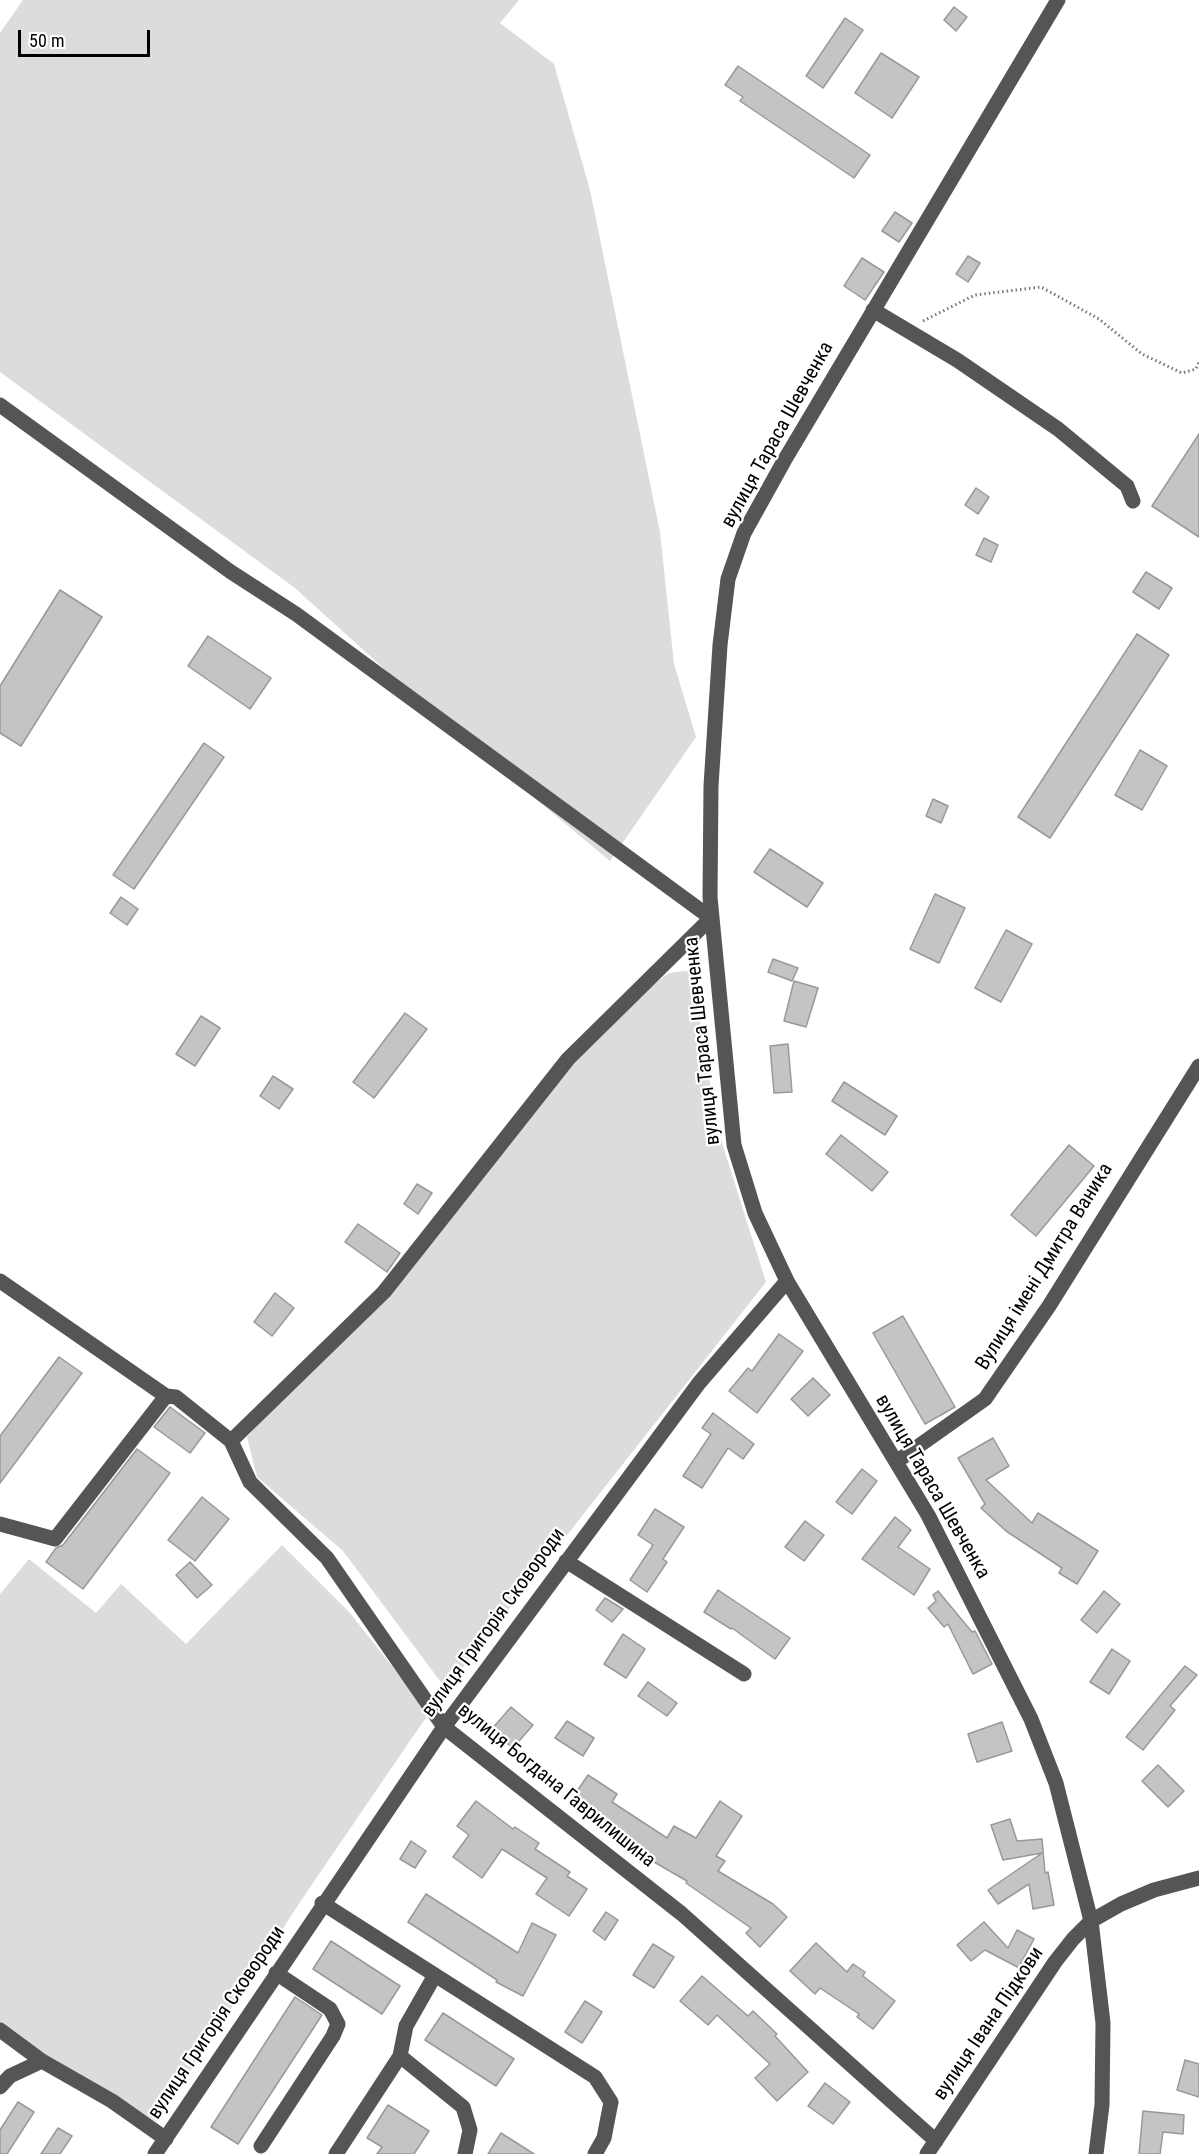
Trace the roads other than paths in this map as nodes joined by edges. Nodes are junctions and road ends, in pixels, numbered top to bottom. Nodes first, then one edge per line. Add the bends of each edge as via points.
1 (1058, 0) edge
2 (873, 310) junction
3 (0, 405) edge
4 (1133, 501) dead end
5 (1199, 1066) edge
6 (0, 1281) edge
7 (787, 1281) junction
8 (166, 1396) junction
9 (231, 1441) junction
10 (896, 1462) junction
11 (0, 1524) edge
12 (566, 1561) junction
13 (744, 1674) dead end
14 (444, 1726) junction
15 (1199, 1878) edge
16 (322, 1903) junction
17 (1091, 1921) junction
18 (276, 1973) junction
19 (435, 1975) junction
20 (0, 2030) edge
21 (400, 2056) junction
22 (42, 2061) junction
23 (0, 2087) edge
24 (166, 2139) junction
25 (936, 2141) junction
26 (261, 2146) dead end
27 (155, 2154) edge
28 (336, 2154) edge
29 (465, 2154) edge
30 (595, 2154) edge
31 (927, 2154) edge
32 (1096, 2154) edge

1 - 2 street, вулиця Тараса Шевченка
2 - 4 street via 957,360 1058,429 1127,486
2 - 7 street, вулиця Тараса Шевченка via 744,533 728,579 720,645 711,786 710,897 724,1057 734,1145 755,1213
3 - 9 street via 231,572 296,614 711,918 568,1059 384,1292
5 - 10 street, Вулиця імені Дмитра Ваника via 1049,1306 985,1399
6 - 8 street
7 - 10 street, вулиця Тараса Шевченка
7 - 12 street, вулиця Григорія Сковороди via 699,1383
8 - 9 street via 176,1397
8 - 11 street via 55,1539
9 - 14 street, вулиця Богдана Гаврилишина via 250,1482 327,1557
10 - 17 street, вулиця Тараса Шевченка via 928,1515 1031,1719 1056,1783
12 - 13 street
12 - 14 street, вулиця Григорія Сковороди
14 - 16 street, вулиця Григорія Сковороди
14 - 25 street, вулиця Богдана Гаврилишина via 682,1914
15 - 17 street, вулиця Івана Підкови via 1154,1890
16 - 18 street, вулиця Григорія Сковороди
16 - 19 street
17 - 25 street, вулиця Івана Підкови via 1055,1962
17 - 32 street, вулиця Тараса Шевченка via 1104,2061
18 - 24 street, вулиця Григорія Сковороди
18 - 26 street via 330,2009 338,2024
19 - 21 street via 406,2026
19 - 30 street via 596,2078 611,2102 604,2138
20 - 22 street
21 - 28 street
21 - 29 street via 463,2107 470,2130
22 - 23 street via 10,2076
22 - 24 street via 112,2101
24 - 27 street, вулиця Григорія Сковороди
25 - 31 street, вулиця Івана Підкови

